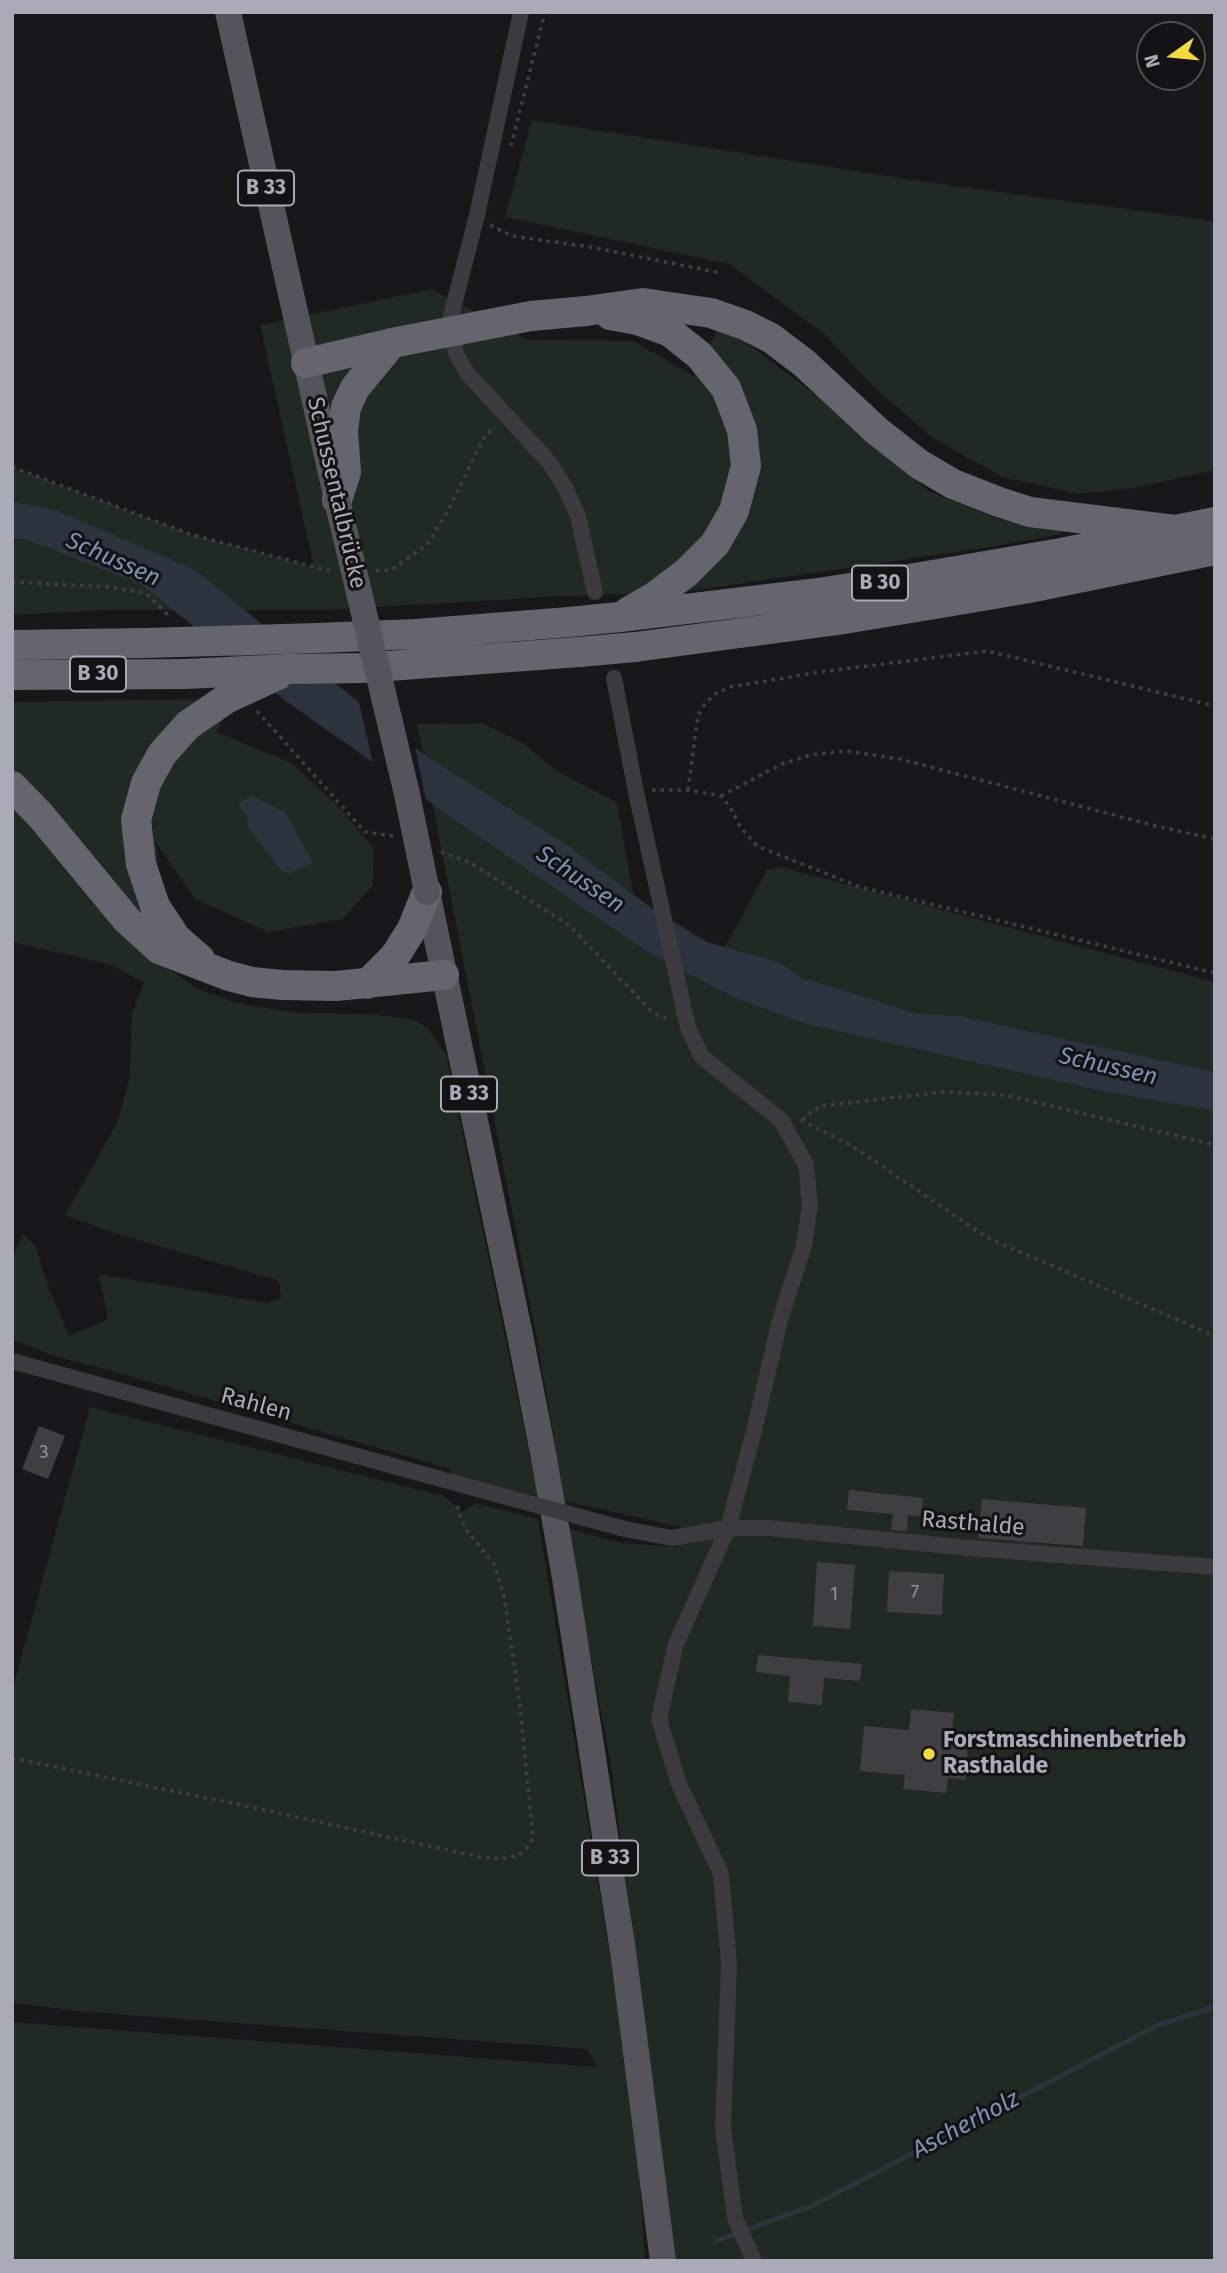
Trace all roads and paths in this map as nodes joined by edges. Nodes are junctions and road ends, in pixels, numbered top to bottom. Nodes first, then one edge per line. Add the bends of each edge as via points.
1 (228, 12) edge
2 (521, 12) edge
3 (545, 12) edge
4 (511, 146) dead end
5 (494, 213) dead end
6 (477, 215) junction
7 (491, 226) junction
8 (721, 273) dead end
9 (586, 311) junction
10 (392, 343) junction
11 (306, 363) junction
12 (506, 417) junction
13 (12, 467) edge
14 (337, 500) junction
15 (1215, 523) edge
16 (1139, 542) junction
17 (1178, 544) junction
18 (1215, 550) edge
19 (365, 571) dead end
20 (340, 573) dead end
21 (12, 582) edge
22 (595, 592) dead end
23 (620, 617) junction
24 (179, 627) dead end
25 (12, 645) edge
26 (291, 669) junction
27 (12, 674) edge
28 (614, 678) dead end
29 (239, 702) junction
30 (1215, 706) edge
31 (12, 786) edge
32 (688, 790) junction
33 (636, 792) junction
34 (721, 796) junction
35 (1215, 839) edge
36 (405, 840) dead end
37 (431, 849) dead end
38 (427, 892) junction
39 (211, 968) junction
40 (1215, 973) edge
41 (444, 975) junction
42 (367, 984) junction
43 (685, 1021) junction
44 (781, 1120) junction
45 (802, 1120) junction
46 (1215, 1145) edge
47 (1215, 1336) edge
48 (12, 1361) edge
49 (459, 1484) junction
50 (728, 1528) junction
51 (625, 1529) joint
52 (1215, 1567) edge
53 (12, 1758) edge
54 (751, 2254) edge
55 (663, 2261) edge

1 - 11 main road, Schussentalbrücke / B 33
2 - 6 street
3 - 4 path
5 - 7 path
6 - 7 path
6 - 12 street via 450,320 456,353 467,373
7 - 8 path via 512,236
9 - 10 highway, bridge via 531,316
9 - 16 highway via 643,303 711,313 745,325 804,363 877,431 953,484 1030,512
9 - 23 highway via 670,332 699,355 726,388 742,430 746,467 734,511 715,544 654,597
10 - 11 highway
10 - 14 highway via 355,388 346,407 346,472
11 - 14 main road, Schussentalbrücke / B 33
12 - 19 path via 484,437 427,545 391,570
12 - 22 street via 549,462 565,487 578,516
13 - 20 path via 193,535
14 - 38 main road, Schussentalbrücke / B 33, bridge
15 - 17 highway, B 30
16 - 17 highway
16 - 17 highway, B 30
16 - 23 highway, B 30 via 818,593
16 - 26 highway, B 30, bridge via 1029,589 838,620 635,647
17 - 18 highway, B 30
21 - 24 path via 146,593
23 - 25 highway, B 30, bridge via 416,634
26 - 27 highway, B 30, bridge
26 - 29 highway, bridge
28 - 33 street
29 - 36 path via 365,832
29 - 39 highway via 188,724 162,754 146,783 136,820 141,864 155,906 176,938
30 - 32 path via 986,651 820,672 730,687 715,694 698,715
31 - 39 highway via 127,920 159,949
32 - 33 path
32 - 34 path
33 - 43 street
34 - 35 path via 782,764 846,751 900,760
34 - 40 path via 757,846 860,887
37 - 43 path via 469,862 569,925 652,1012
38 - 41 main road, Schussentalbrücke / B 33
38 - 42 highway via 395,956
39 - 42 highway via 244,980 282,985
41 - 42 highway
41 - 55 main road, B 33 via 544,1458 572,1618 625,1964
43 - 44 street via 702,1057
44 - 45 path
44 - 50 street via 806,1165 810,1204 804,1246 780,1320
45 - 46 path via 820,1106 943,1092 1004,1095
45 - 47 path via 852,1146 988,1238
48 - 49 street, Rahlen
49 - 51 street, Rahlen, bridge
49 - 53 path via 458,1511 467,1531 494,1564 504,1596 533,1838 519,1855 484,1858
50 - 51 street, Rasthalde via 673,1538
50 - 52 street, Rasthalde
50 - 54 street via 676,1644 659,1719 679,1784 721,1874 729,1964 723,2128 735,2218

